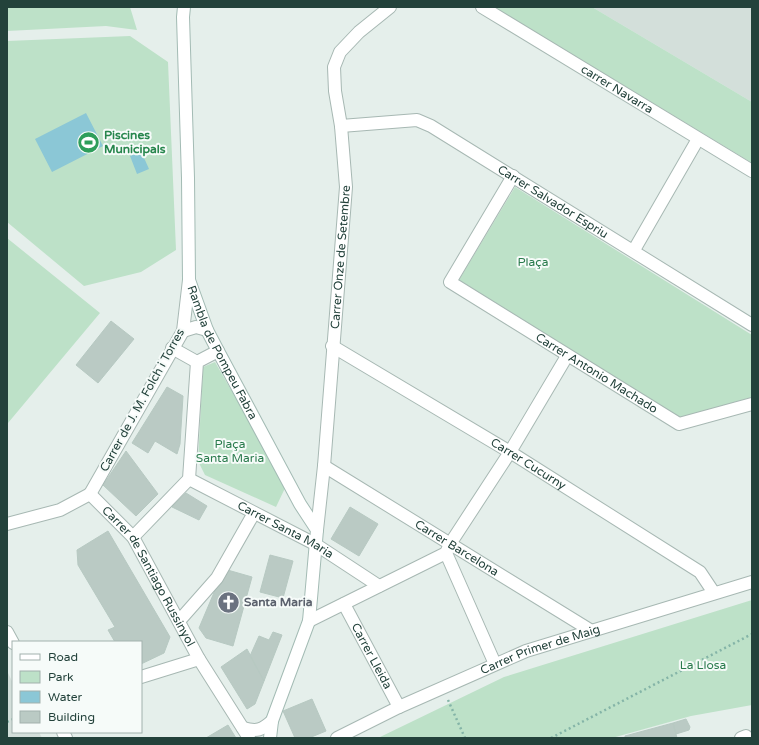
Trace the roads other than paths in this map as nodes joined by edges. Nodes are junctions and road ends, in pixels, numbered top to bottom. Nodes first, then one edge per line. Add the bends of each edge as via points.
1 (390, 7) edge
2 (482, 7) edge
3 (182, 10) edge
4 (341, 126) junction
5 (698, 139) junction
6 (752, 171) edge
7 (513, 176) junction
8 (634, 250) junction
9 (189, 280) junction
10 (752, 325) edge
11 (207, 330) junction
12 (183, 331) junction
13 (332, 346) junction
14 (172, 348) junction
15 (218, 351) junction
16 (567, 356) junction
17 (197, 362) junction
18 (752, 404) edge
19 (510, 452) junction
20 (324, 466) junction
21 (188, 479) junction
22 (90, 494) junction
23 (254, 513) junction
24 (7, 524) edge
25 (317, 530) junction
26 (134, 537) junction
27 (315, 544) junction
28 (448, 548) junction
29 (752, 582) edge
30 (379, 586) junction
31 (714, 593) junction
32 (344, 604) junction
33 (179, 621) junction
34 (309, 621) junction
35 (590, 630) junction
36 (7, 632) edge
37 (12, 641) edge
38 (199, 659) junction
39 (495, 664) junction
40 (142, 677) edge
41 (400, 707) junction
42 (272, 721) junction
43 (246, 733) edge
44 (270, 738) edge
45 (337, 738) edge

1 - 4 street, Carrer Onze de Setembre via 359,32 340,52 334,67
2 - 5 street, carrer Navarra
3 - 9 street
4 - 7 street, Carrer Salvador Espriu via 417,120
4 - 13 street, Carrer Onze de Setembre via 346,187
5 - 6 street, carrer Navarra
5 - 8 street
7 - 8 street, Carrer Salvador Espriu
7 - 16 street, Carrer Antonio Machado via 450,282
8 - 10 street, Carrer Salvador Espriu
9 - 11 street, Rambla de Pompeu Fabra
9 - 12 street, Carrer de J. M. Folch i Torres
11 - 12 street via 196,327
11 - 15 street, Rambla de Pompeu Fabra
12 - 14 street, Carrer de J. M. Folch i Torres
13 - 19 street, Carrer Cucurny
13 - 20 street, Carrer Onze de Setembre
14 - 17 street
14 - 22 street, Carrer de J. M. Folch i Torres
15 - 17 street
15 - 25 street, Rambla de Pompeu Fabra via 296,497
16 - 18 street, Carrer Antonio Machado via 679,424
16 - 19 street
17 - 21 street
19 - 28 street
19 - 31 street, Carrer Cucurny via 700,572
20 - 25 street, Carrer Onze de Setembre
20 - 28 street, Carrer Barcelona
21 - 23 street, Carrer Santa Maria
21 - 26 street
22 - 24 street via 60,510
22 - 26 street, Carrer de Santiago Russinyol
23 - 27 street, Carrer Santa Maria
23 - 33 street via 217,578
25 - 27 street
26 - 33 street, Carrer de Santiago Russinyol
27 - 30 street, Carrer Santa Maria
27 - 34 street
28 - 30 street
28 - 35 street, Carrer Barcelona
28 - 39 street
29 - 31 street, Carrer Primer de Maig
30 - 32 street
31 - 35 street, Carrer Primer de Maig
32 - 34 street
32 - 41 street, Carrer Lleida
33 - 38 street, Carrer de Santiago Russinyol
34 - 42 street
35 - 39 street, Carrer Primer de Maig
36 - 37 street
38 - 40 street
38 - 43 street, Carrer de Santiago Russinyol
39 - 41 street, Carrer Primer de Maig
41 - 45 street, Carrer Primer de Maig
42 - 43 street via 258,731
42 - 44 street

